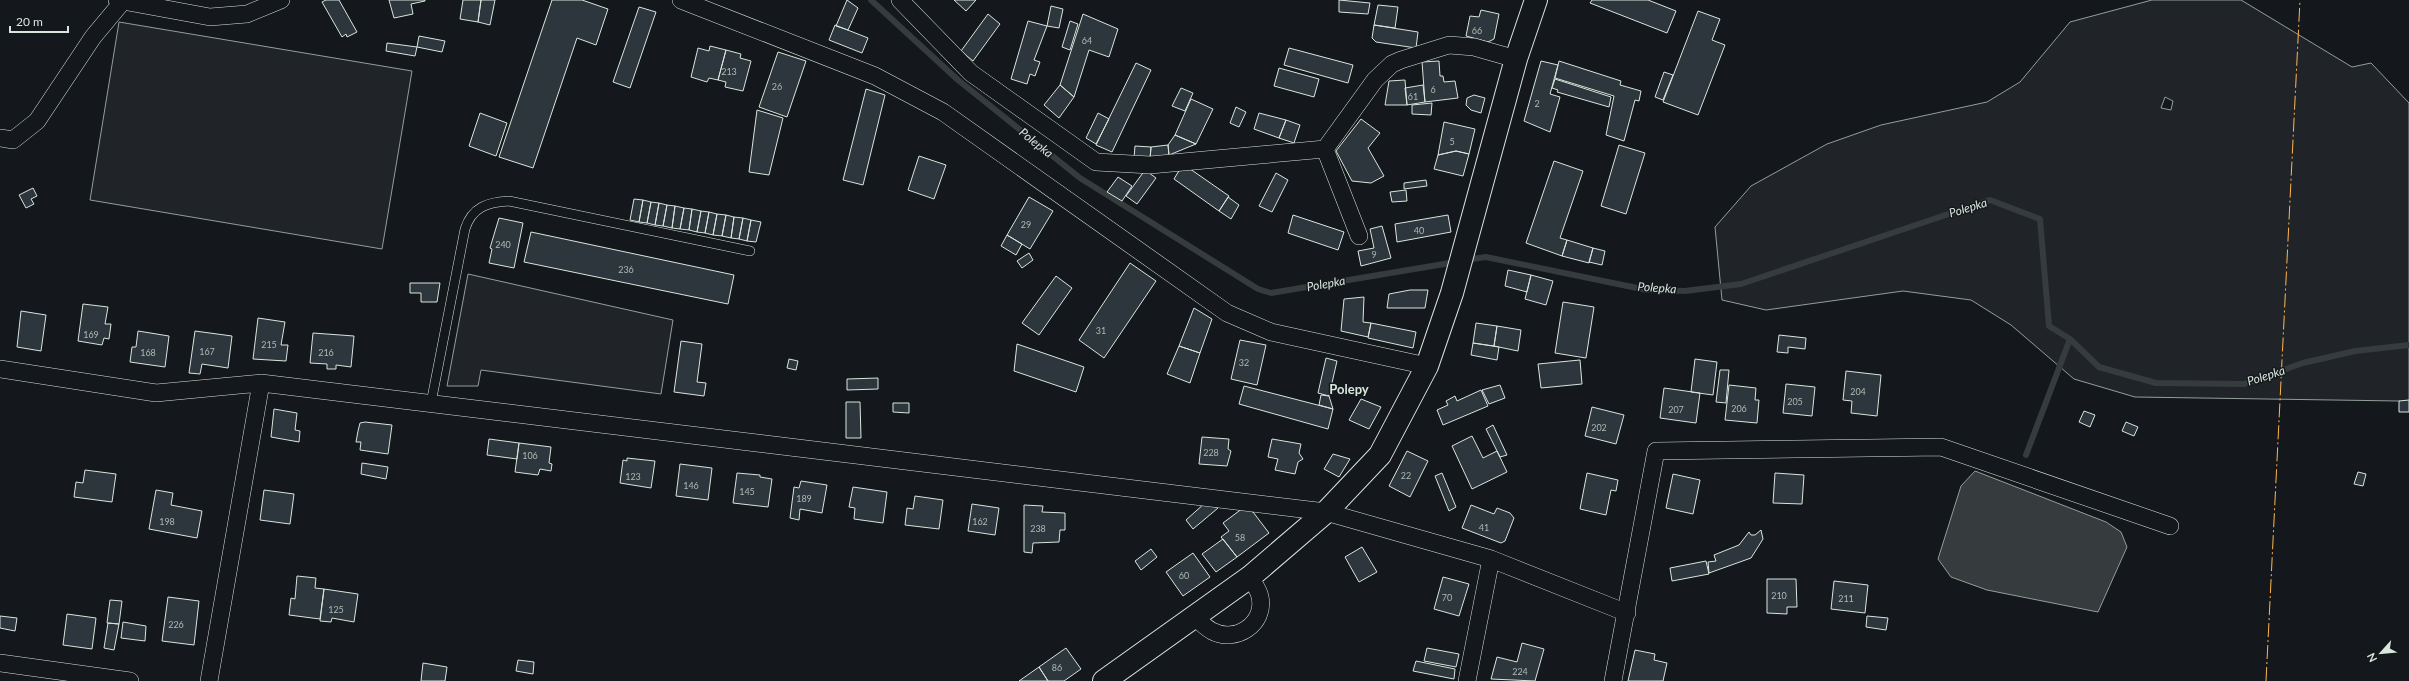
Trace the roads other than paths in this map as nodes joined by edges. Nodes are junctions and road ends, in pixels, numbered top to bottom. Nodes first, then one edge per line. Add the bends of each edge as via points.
1 (120, 0) edge
2 (281, 0) edge
3 (681, 0) edge
4 (900, 0) edge
5 (1536, 0) edge
6 (1516, 59) junction
7 (0, 138) edge
8 (1325, 149) junction
9 (1359, 236) dead end
10 (750, 251) dead end
11 (1427, 366) junction
12 (0, 369) edge
13 (261, 383) junction
14 (431, 403) junction
15 (1326, 512) junction
16 (2170, 526) dead end
17 (1492, 559) junction
18 (1250, 578) junction
19 (1627, 613) junction
20 (1195, 618) junction
21 (0, 663) edge
22 (130, 681) edge
23 (209, 681) edge
24 (1104, 681) edge
25 (1467, 681) edge
26 (1613, 681) edge

1 - 2 street via 210,17 246,14
1 - 7 street via 37,121 13,140
3 - 11 street via 874,76 942,112 1227,313 1271,332
4 - 8 street via 971,73 1096,162 1150,165
5 - 6 street
6 - 8 street via 1474,48 1449,45 1392,64 1375,80
6 - 11 street via 1452,293
8 - 9 street
10 - 14 lane via 509,201 483,206 474,211 465,229
11 - 15 street via 1380,456
12 - 13 street via 156,393
13 - 14 street
13 - 23 street
14 - 15 street
15 - 17 street
15 - 18 street
16 - 19 street via 1941,447 1656,451
17 - 19 street
17 - 25 street
18 - 20 street
18 - 20 street via 1260,596 1260,610 1259,616 1248,630 1231,636 1213,632
19 - 26 street
20 - 24 street
21 - 22 street

